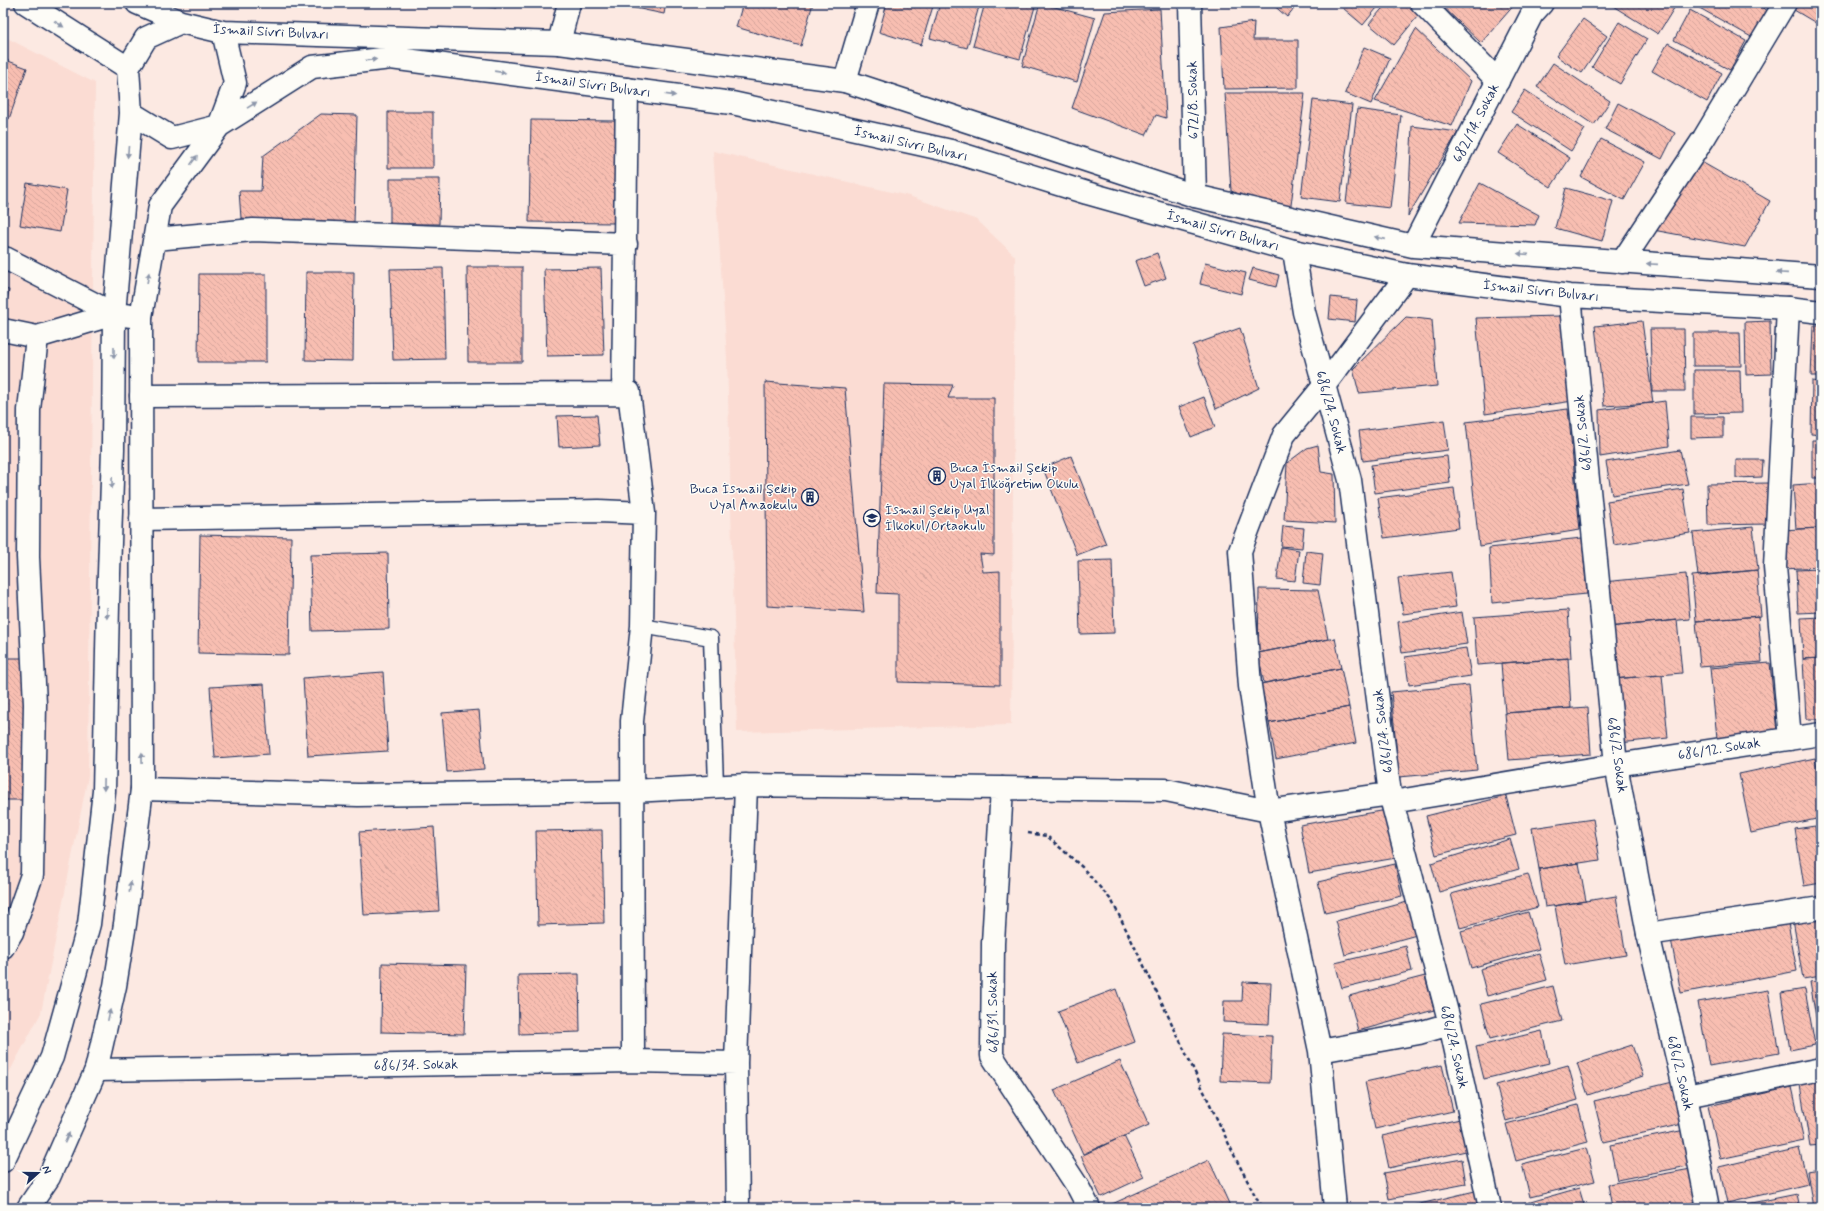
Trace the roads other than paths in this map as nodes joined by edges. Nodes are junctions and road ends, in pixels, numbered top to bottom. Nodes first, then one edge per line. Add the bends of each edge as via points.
1 (26, 3) edge
2 (138, 3) edge
3 (569, 3) edge
4 (868, 3) edge
5 (1190, 3) edge
6 (1422, 3) edge
7 (1542, 3) edge
8 (1785, 3) edge
9 (181, 22) junction
10 (223, 32) junction
11 (559, 43) junction
12 (128, 68) junction
13 (845, 81) junction
14 (1498, 81) junction
15 (627, 89) junction
16 (131, 113) junction
17 (219, 126) junction
18 (1195, 196) junction
19 (155, 239) junction
20 (626, 244) junction
21 (1414, 246) junction
22 (1294, 251) junction
23 (3, 258) edge
24 (1622, 262) junction
25 (1407, 275) junction
26 (1821, 276) edge
27 (1570, 296) junction
28 (1788, 308) junction
29 (1821, 312) edge
30 (114, 314) junction
31 (141, 317) junction
32 (3, 330) edge
33 (37, 337) junction
34 (1324, 386) junction
35 (623, 394) junction
36 (141, 396) junction
37 (644, 513) junction
38 (141, 519) junction
39 (642, 626) junction
40 (1821, 734) edge
41 (1790, 738) junction
42 (1616, 765) junction
43 (746, 784) junction
44 (716, 785) junction
45 (1002, 788) junction
46 (142, 789) junction
47 (632, 791) junction
48 (1391, 798) junction
49 (1269, 811) junction
50 (1821, 908) edge
51 (1648, 934) junction
52 (3, 947) edge
53 (1450, 1024) junction
54 (1320, 1051) junction
55 (633, 1061) junction
56 (736, 1063) junction
57 (1821, 1069) edge
58 (96, 1070) junction
59 (1686, 1096) junction
60 (3, 1161) edge
61 (28, 1208) edge
62 (738, 1208) edge
63 (1089, 1208) edge
64 (1335, 1208) edge
65 (1490, 1208) edge
66 (1708, 1208) edge

1 -> 12 street
2 - 9 street, İsmail Sivri Bulvarı
3 - 11 street
4 - 13 street
5 - 18 street, 672/8. Sokak
6 - 14 street
7 - 14 street, 682/14. Sokak via 1532,14
8 - 24 street via 1704,138
9 - 10 street, İsmail Sivri Bulvarı
9 - 12 street via 146,38
10 - 11 street, İsmail Sivri Bulvarı
10 - 17 street via 235,83
11 - 13 street, İsmail Sivri Bulvarı
12 - 16 street
13 - 18 street, İsmail Sivri Bulvarı
14 - 21 street, 682/14. Sokak
17 -> 15 street, İsmail Sivri Bulvarı via 312,67 391,58
15 - 20 street
15 -> 22 street, İsmail Sivri Bulvarı via 732,103 951,151 1087,193
16 - 17 street via 172,138
16 -> 30 street
19 -> 17 street, İsmail Sivri Bulvarı via 160,206
21 -> 18 street, İsmail Sivri Bulvarı
19 - 20 street via 253,230
31 -> 19 street, İsmail Sivri Bulvarı
20 - 35 street
24 -> 21 street, İsmail Sivri Bulvarı
22 - 25 street, İsmail Sivri Bulvarı
22 - 34 street, 686/24. Sokak via 1304,312
23 - 30 street
26 -> 24 street, İsmail Sivri Bulvarı
25 - 27 street, İsmail Sivri Bulvarı
25 - 34 street
27 - 28 street, İsmail Sivri Bulvarı
27 - 42 street, 686/2. Sokak
28 - 29 street, İsmail Sivri Bulvarı
28 - 41 street via 1775,567
30 - 31 street
30 - 33 street
30 -> 60 street via 104,791 89,924 52,1057
31 - 36 street, İsmail Sivri Bulvarı
32 - 33 street
33 - 52 street via 29,425 28,556 35,704 32,875 12,932
34 - 48 street, 686/24. Sokak via 1350,480
34 - 49 street via 1284,435 1240,551 1250,686
35 - 36 street
35 - 37 street via 629,392
36 - 38 street, İsmail Sivri Bulvarı
37 - 38 street via 599,511
37 - 39 street
46 -> 38 street, İsmail Sivri Bulvarı
39 - 44 lane via 711,638
39 - 47 street via 632,721
40 - 41 street, 686/12. Sokak
41 - 42 street, 686/12. Sokak
42 - 48 street, 686/12. Sokak
42 - 51 street, 686/2. Sokak
43 - 44 street, 686/12. Sokak
43 - 45 street, 686/12. Sokak
43 - 56 street
44 - 47 street, 686/12. Sokak
45 - 49 street, 686/12. Sokak via 1166,790
45 - 63 street, 686/31. Sokak via 993,943 992,1056 1078,1187
46 - 47 street, 686/12. Sokak via 358,795
58 -> 46 street, İsmail Sivri Bulvarı via 115,986
47 - 55 street
48 - 49 street, 686/12. Sokak
48 - 53 street, 686/24. Sokak
49 - 54 street
50 - 51 street
51 - 59 street, 686/2. Sokak
53 - 54 street via 1419,1033
53 - 65 street, 686/24. Sokak
54 - 64 street
55 - 56 street, 686/34. Sokak
55 - 58 street, 686/34. Sokak
56 - 62 street
57 - 59 street
61 -> 58 street, İsmail Sivri Bulvarı via 49,1177
59 - 66 street, 686/2. Sokak

